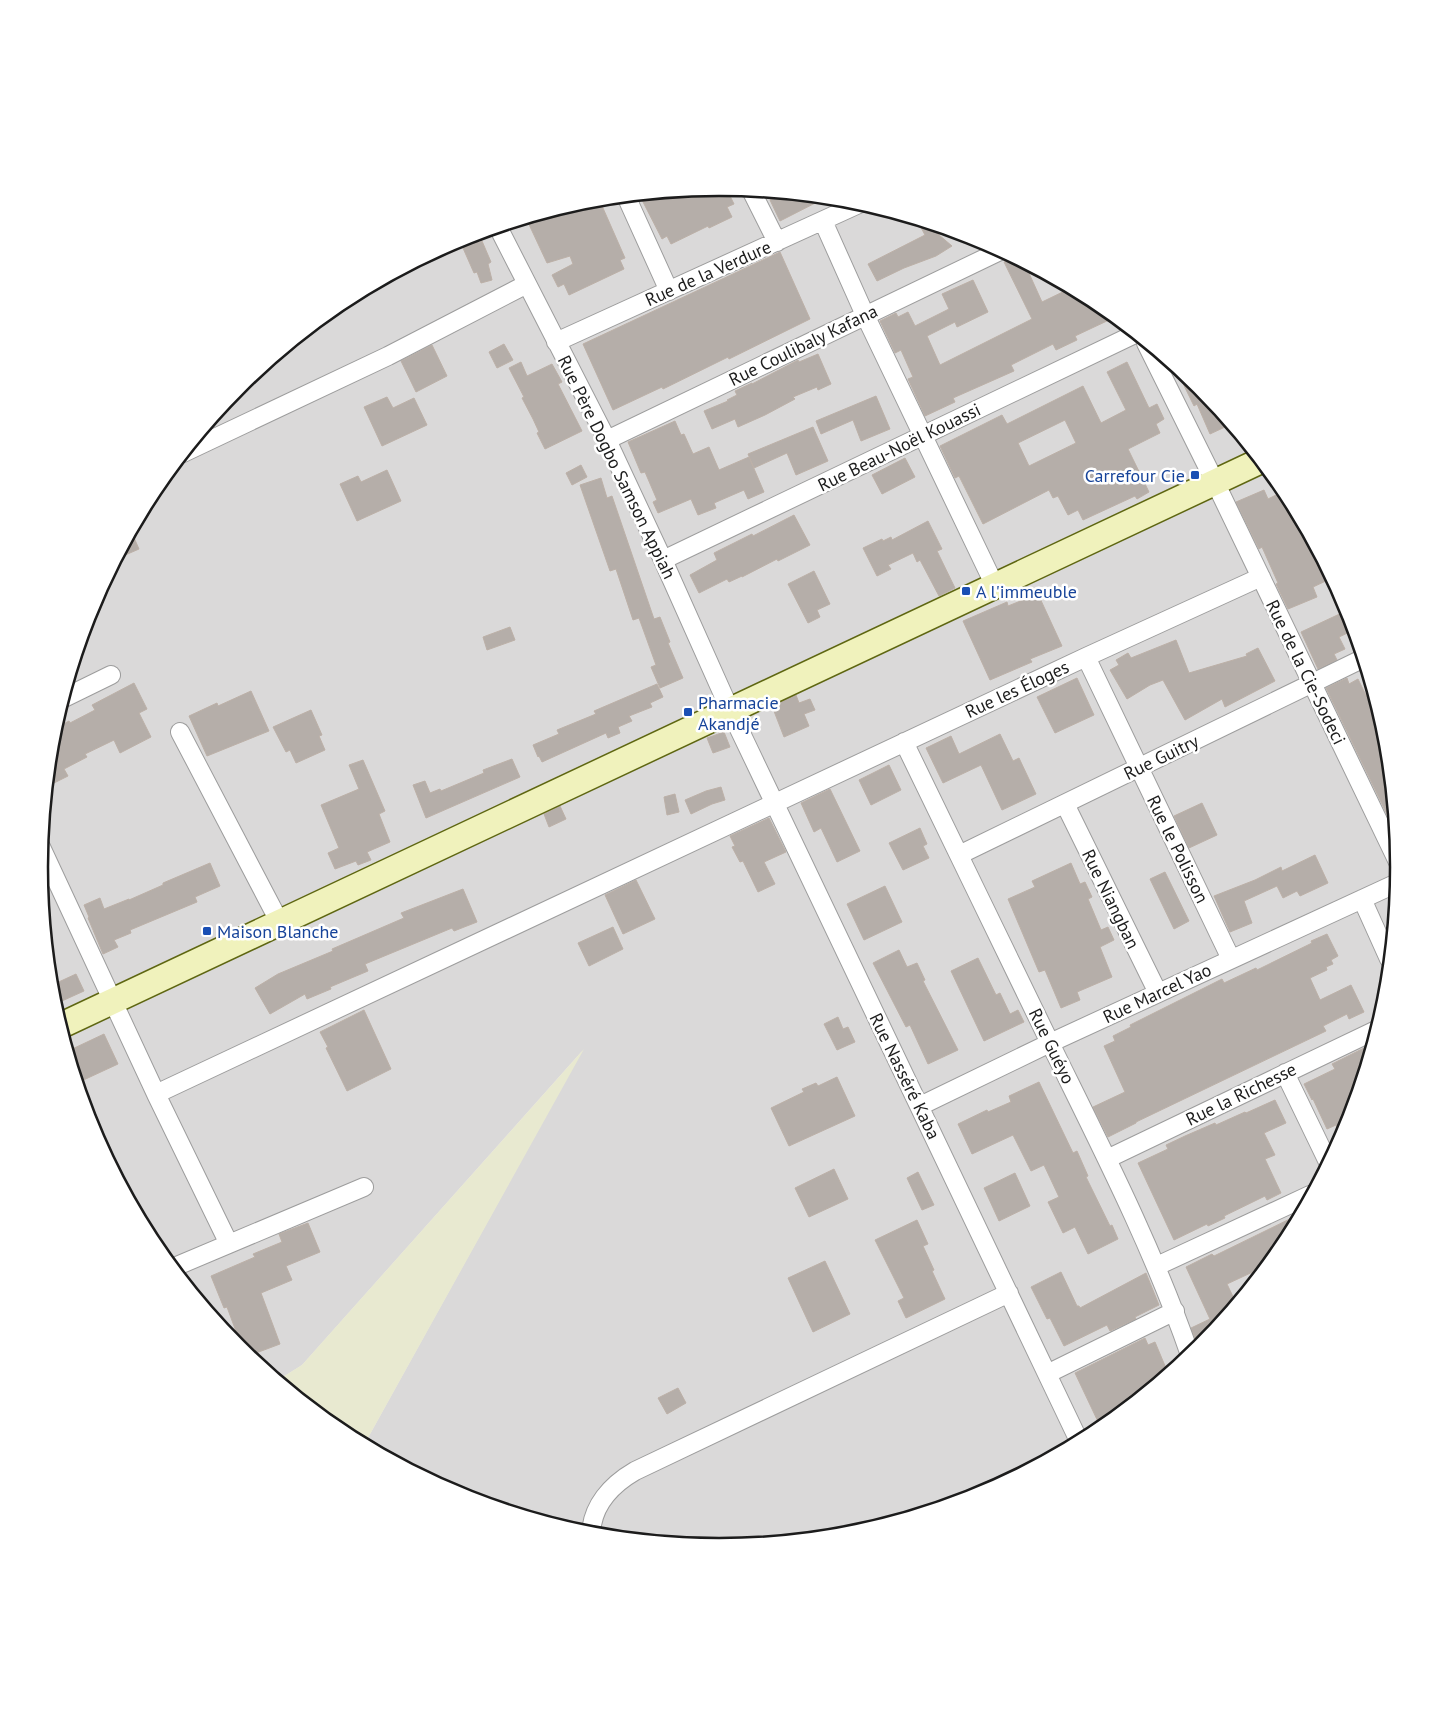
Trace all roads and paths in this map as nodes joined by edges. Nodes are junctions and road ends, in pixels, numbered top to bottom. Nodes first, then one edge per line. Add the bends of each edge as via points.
1 (754, 197) edge
2 (629, 202) edge
3 (849, 209) edge
4 (823, 221) junction
5 (501, 233) edge
6 (776, 242) junction
7 (992, 255) edge
8 (526, 284) junction
9 (669, 291) junction
10 (865, 315) junction
11 (1129, 337) edge
12 (556, 342) junction
13 (1152, 356) edge
14 (924, 435) junction
15 (607, 440) junction
16 (196, 447) edge
17 (1254, 463) edge
18 (1215, 482) junction
19 (663, 560) junction
20 (1261, 577) junction
21 (994, 586) junction
22 (1086, 656) junction
23 (1357, 661) edge
24 (111, 674) dead end
25 (1312, 684) junction
26 (69, 695) edge
27 (730, 710) junction
28 (180, 732) dead end
29 (904, 742) junction
30 (1139, 768) junction
31 (774, 802) junction
32 (1065, 804) junction
33 (1389, 843) edge
34 (959, 854) junction
35 (48, 863) edge
36 (1389, 887) edge
37 (1362, 899) junction
38 (280, 923) junction
39 (1385, 949) edge
40 (1231, 959) junction
41 (1158, 993) junction
42 (112, 1002) junction
43 (66, 1023) edge
44 (1369, 1033) edge
45 (1050, 1043) junction
46 (1285, 1073) junction
47 (156, 1094) junction
48 (920, 1106) junction
49 (1324, 1154) edge
50 (1107, 1159) junction
51 (364, 1187) dead end
52 (1302, 1199) edge
53 (229, 1244) junction
54 (179, 1265) edge
55 (1157, 1266) junction
56 (1009, 1293) junction
57 (1175, 1311) junction
58 (1187, 1347) edge
59 (1047, 1374) junction
60 (1076, 1434) edge
61 (591, 1525) edge

1 - 6 street
2 - 9 street
3 - 4 street, Rue de la Verdure
4 - 6 street, Rue de la Verdure
4 - 10 street
5 - 8 street, Rue Père Dogbo Samson Appiah
6 - 9 street, Rue de la Verdure
7 - 10 street, Rue Coulibaly Kafana
8 - 12 street, Rue Père Dogbo Samson Appiah
8 - 16 street via 388,356
9 - 12 street, Rue de la Verdure
10 - 14 street
10 - 15 street, Rue Coulibaly Kafana
11 - 14 street, Rue Beau-Noël Kouassi
12 - 15 street, Rue Père Dogbo Samson Appiah
13 - 18 street, Rue de la Cie-Sodeci
14 - 19 street, Rue Beau-Noël Kouassi
14 - 21 street
15 - 19 street, Rue Père Dogbo Samson Appiah
17 - 18 street
18 - 20 street, Rue de la Cie-Sodeci
18 - 21 street
19 - 27 street, Rue Père Dogbo Samson Appiah
20 - 22 street, Rue les Éloges
20 - 25 street, Rue de la Cie-Sodeci
21 - 27 street
22 - 29 street, Rue les Éloges
22 - 30 street, Rue le Polisson
23 - 25 street, Rue Guitry
24 - 26 street
25 - 30 street, Rue Guitry
25 - 33 street, Rue de la Cie-Sodeci
27 - 31 street, Rue Nasséré Kaba
27 - 38 street
28 - 38 street
29 - 31 street, Rue les Éloges
29 - 34 street, Rue Guéyo
30 - 32 street, Rue Guitry
30 - 40 street, Rue le Polisson
31 - 47 street, Rue les Éloges
31 - 48 street, Rue Nasséré Kaba
32 - 34 street, Rue Guitry
32 - 41 street, Rue Niangban
34 - 45 street, Rue Guéyo
35 - 42 street
36 - 37 street, Rue Marcel Yao
37 - 39 street
37 - 40 street, Rue Marcel Yao
38 - 42 street
40 - 41 street, Rue Marcel Yao
41 - 45 street, Rue Marcel Yao
42 - 43 street
42 - 47 street
44 - 46 street, Rue la Richesse
45 - 48 street, Rue Marcel Yao
45 - 50 street, Rue Guéyo
46 - 49 street
46 - 50 street, Rue la Richesse
47 - 53 street
48 - 56 street, Rue Nasséré Kaba
50 - 55 street, Rue Guéyo
51 - 53 street
52 - 55 street
53 - 54 street
55 - 57 street, Rue Guéyo
56 - 59 street, Rue Nasséré Kaba
56 - 61 street via 635,1471 619,1480 604,1495
57 - 58 street, Rue Guéyo
57 - 59 street
59 - 60 street, Rue Nasséré Kaba

